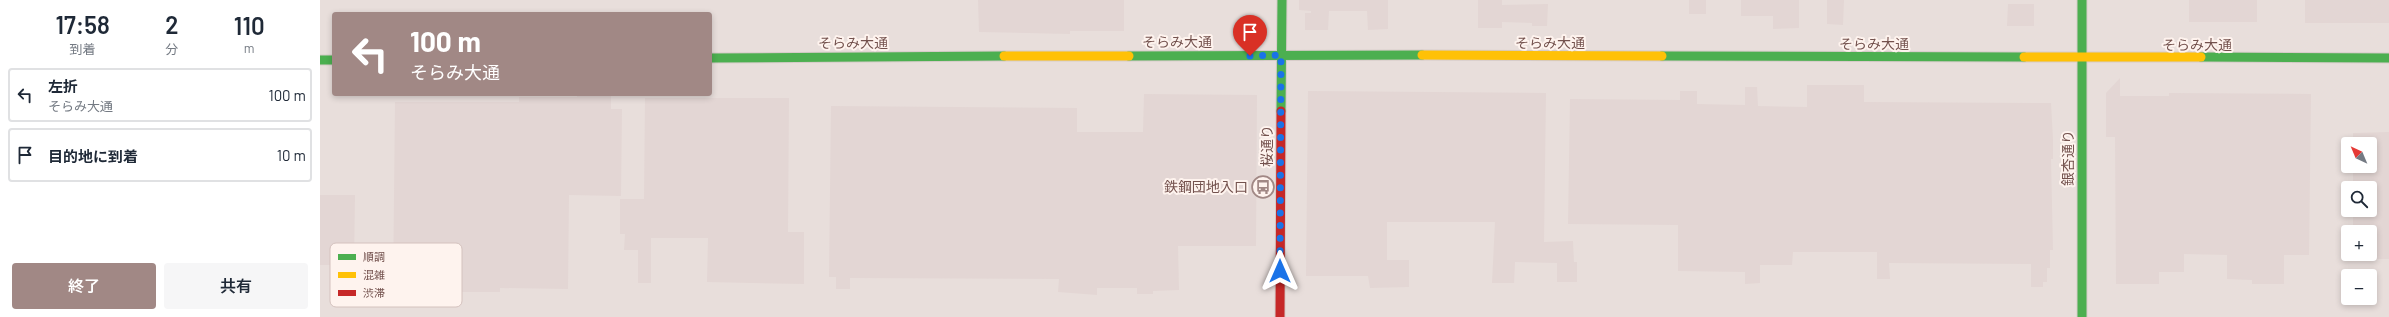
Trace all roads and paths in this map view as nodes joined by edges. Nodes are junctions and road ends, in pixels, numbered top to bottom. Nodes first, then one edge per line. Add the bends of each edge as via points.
1 (1282, 0) edge
2 (2082, 0) edge
3 (1281, 55) junction
4 (712, 58) edge
5 (2389, 58) edge
6 (2082, 59) junction
7 (320, 60) edge
8 (332, 60) edge
9 (1280, 317) edge
10 (2082, 317) edge

1 - 3 street, 桜通り
2 - 6 street, 銀杏通り
3 - 4 street, そらみ大通
3 - 6 street, そらみ大通
3 - 9 street, 桜通り
5 - 6 street, そらみ大通
6 - 10 street, 銀杏通り
7 - 8 street

